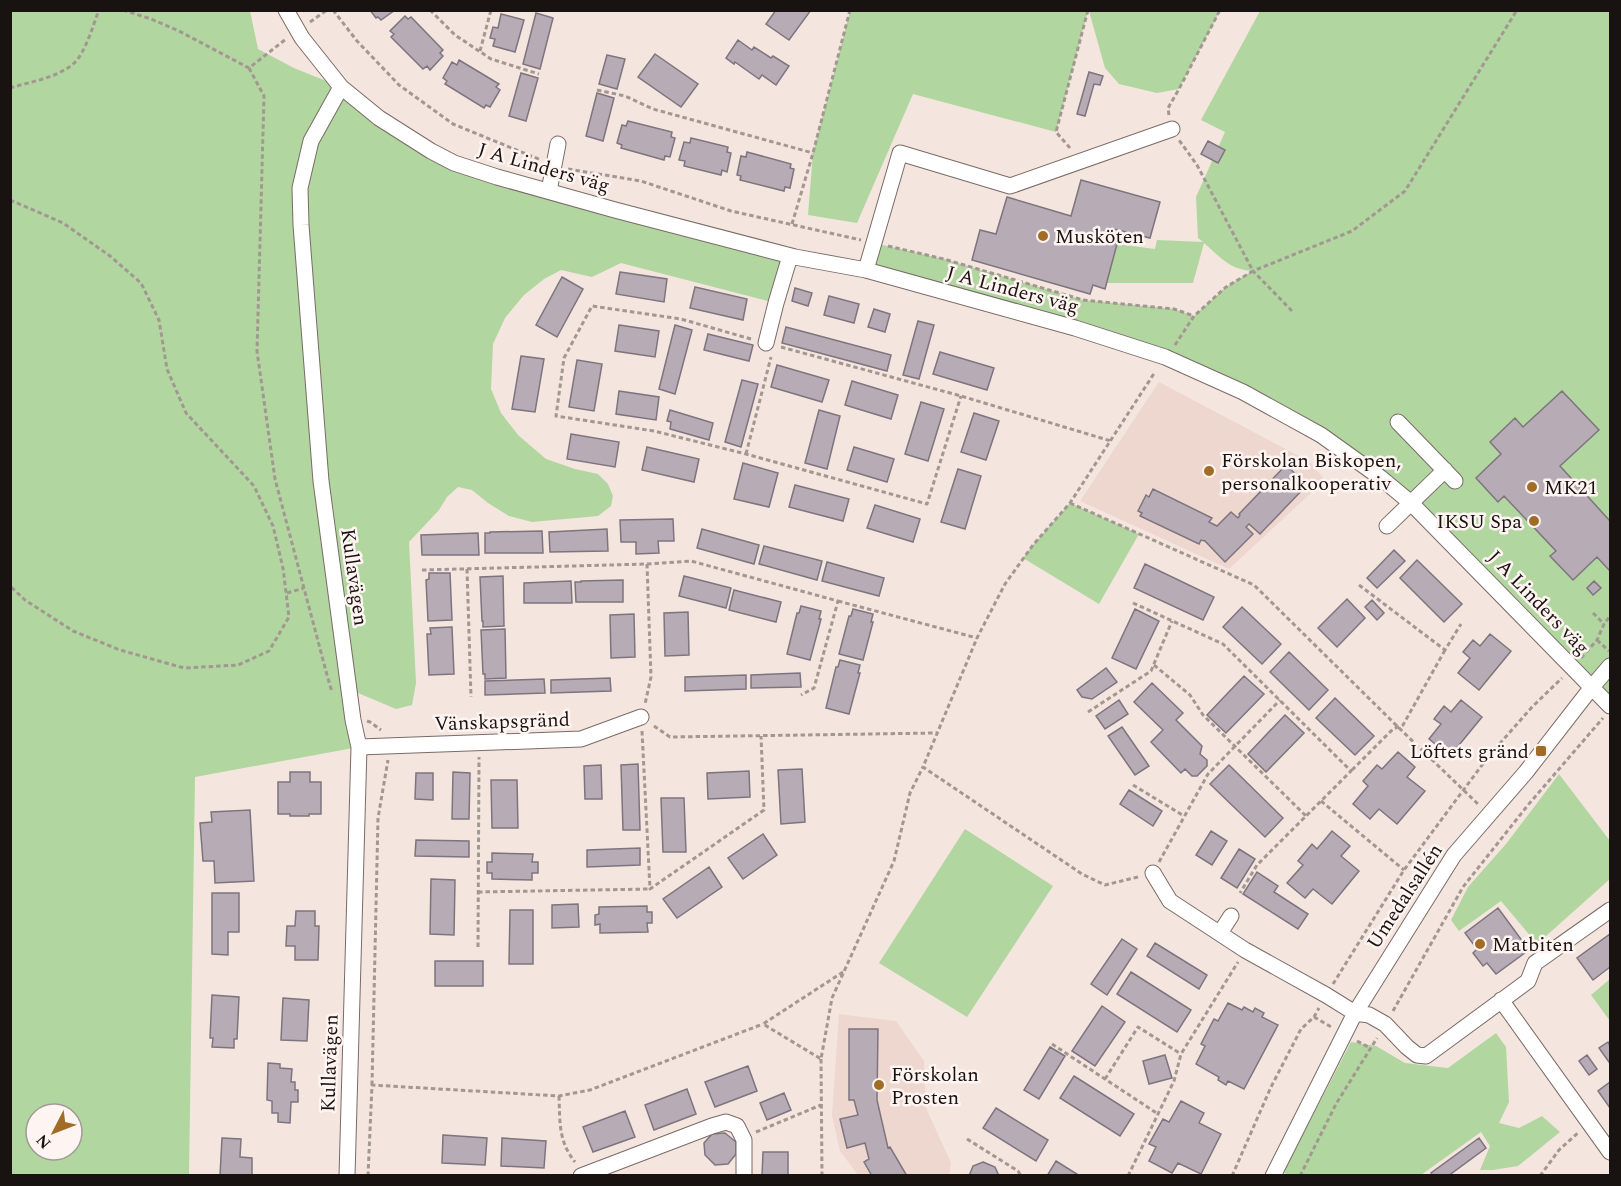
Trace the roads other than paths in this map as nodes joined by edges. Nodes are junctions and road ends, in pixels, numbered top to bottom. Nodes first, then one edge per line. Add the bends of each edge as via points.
1 (286, 10) edge
2 (341, 87) junction
3 (1172, 129) road end
4 (558, 144) dead end
5 (549, 191) junction
6 (790, 256) junction
7 (866, 270) junction
8 (770, 344) road end
9 (1398, 422) dead end
10 (1411, 503) junction
11 (1387, 526) dead end
12 (1611, 666) edge
13 (1592, 687) junction
14 (1607, 712) edge
15 (641, 717) road end
16 (359, 747) junction
17 (1152, 873) road end
18 (1611, 910) edge
19 (1231, 916) dead end
20 (1220, 933) junction
21 (1501, 1000) junction
22 (1355, 1013) junction
23 (1611, 1152) edge
24 (583, 1175) edge
25 (346, 1176) edge
26 (744, 1176) edge
27 (1273, 1176) edge

1 - 2 street
2 - 5 street, J A Linders väg via 379,118 454,163
2 - 16 street, Kullavägen via 310,141 300,188 301,225 321,481
3 - 7 street via 1010,186 900,153
4 - 5 street
5 - 6 street, J A Linders väg
6 - 7 street, J A Linders väg
6 - 8 street via 776,303
7 - 10 street, J A Linders väg via 1165,357 1243,392 1321,435
9 - 10 street via 1450,475
10 - 11 street
10 - 13 street, J A Linders väg
12 - 13 street, Umedalsallén
13 - 14 street, J A Linders väg
13 - 22 street, Umedalsallén via 1454,855
15 - 16 street, Vänskapsgränd via 581,739
16 - 25 street, Kullavägen
17 - 20 street via 1170,901
18 - 21 street via 1536,963 1528,981
19 - 20 street
20 - 22 street
21 - 22 street via 1426,1056 1417,1055 1385,1024
21 - 23 street
22 - 27 street, Umedalsallén
24 - 26 street via 726,1122 737,1126 743,1138

